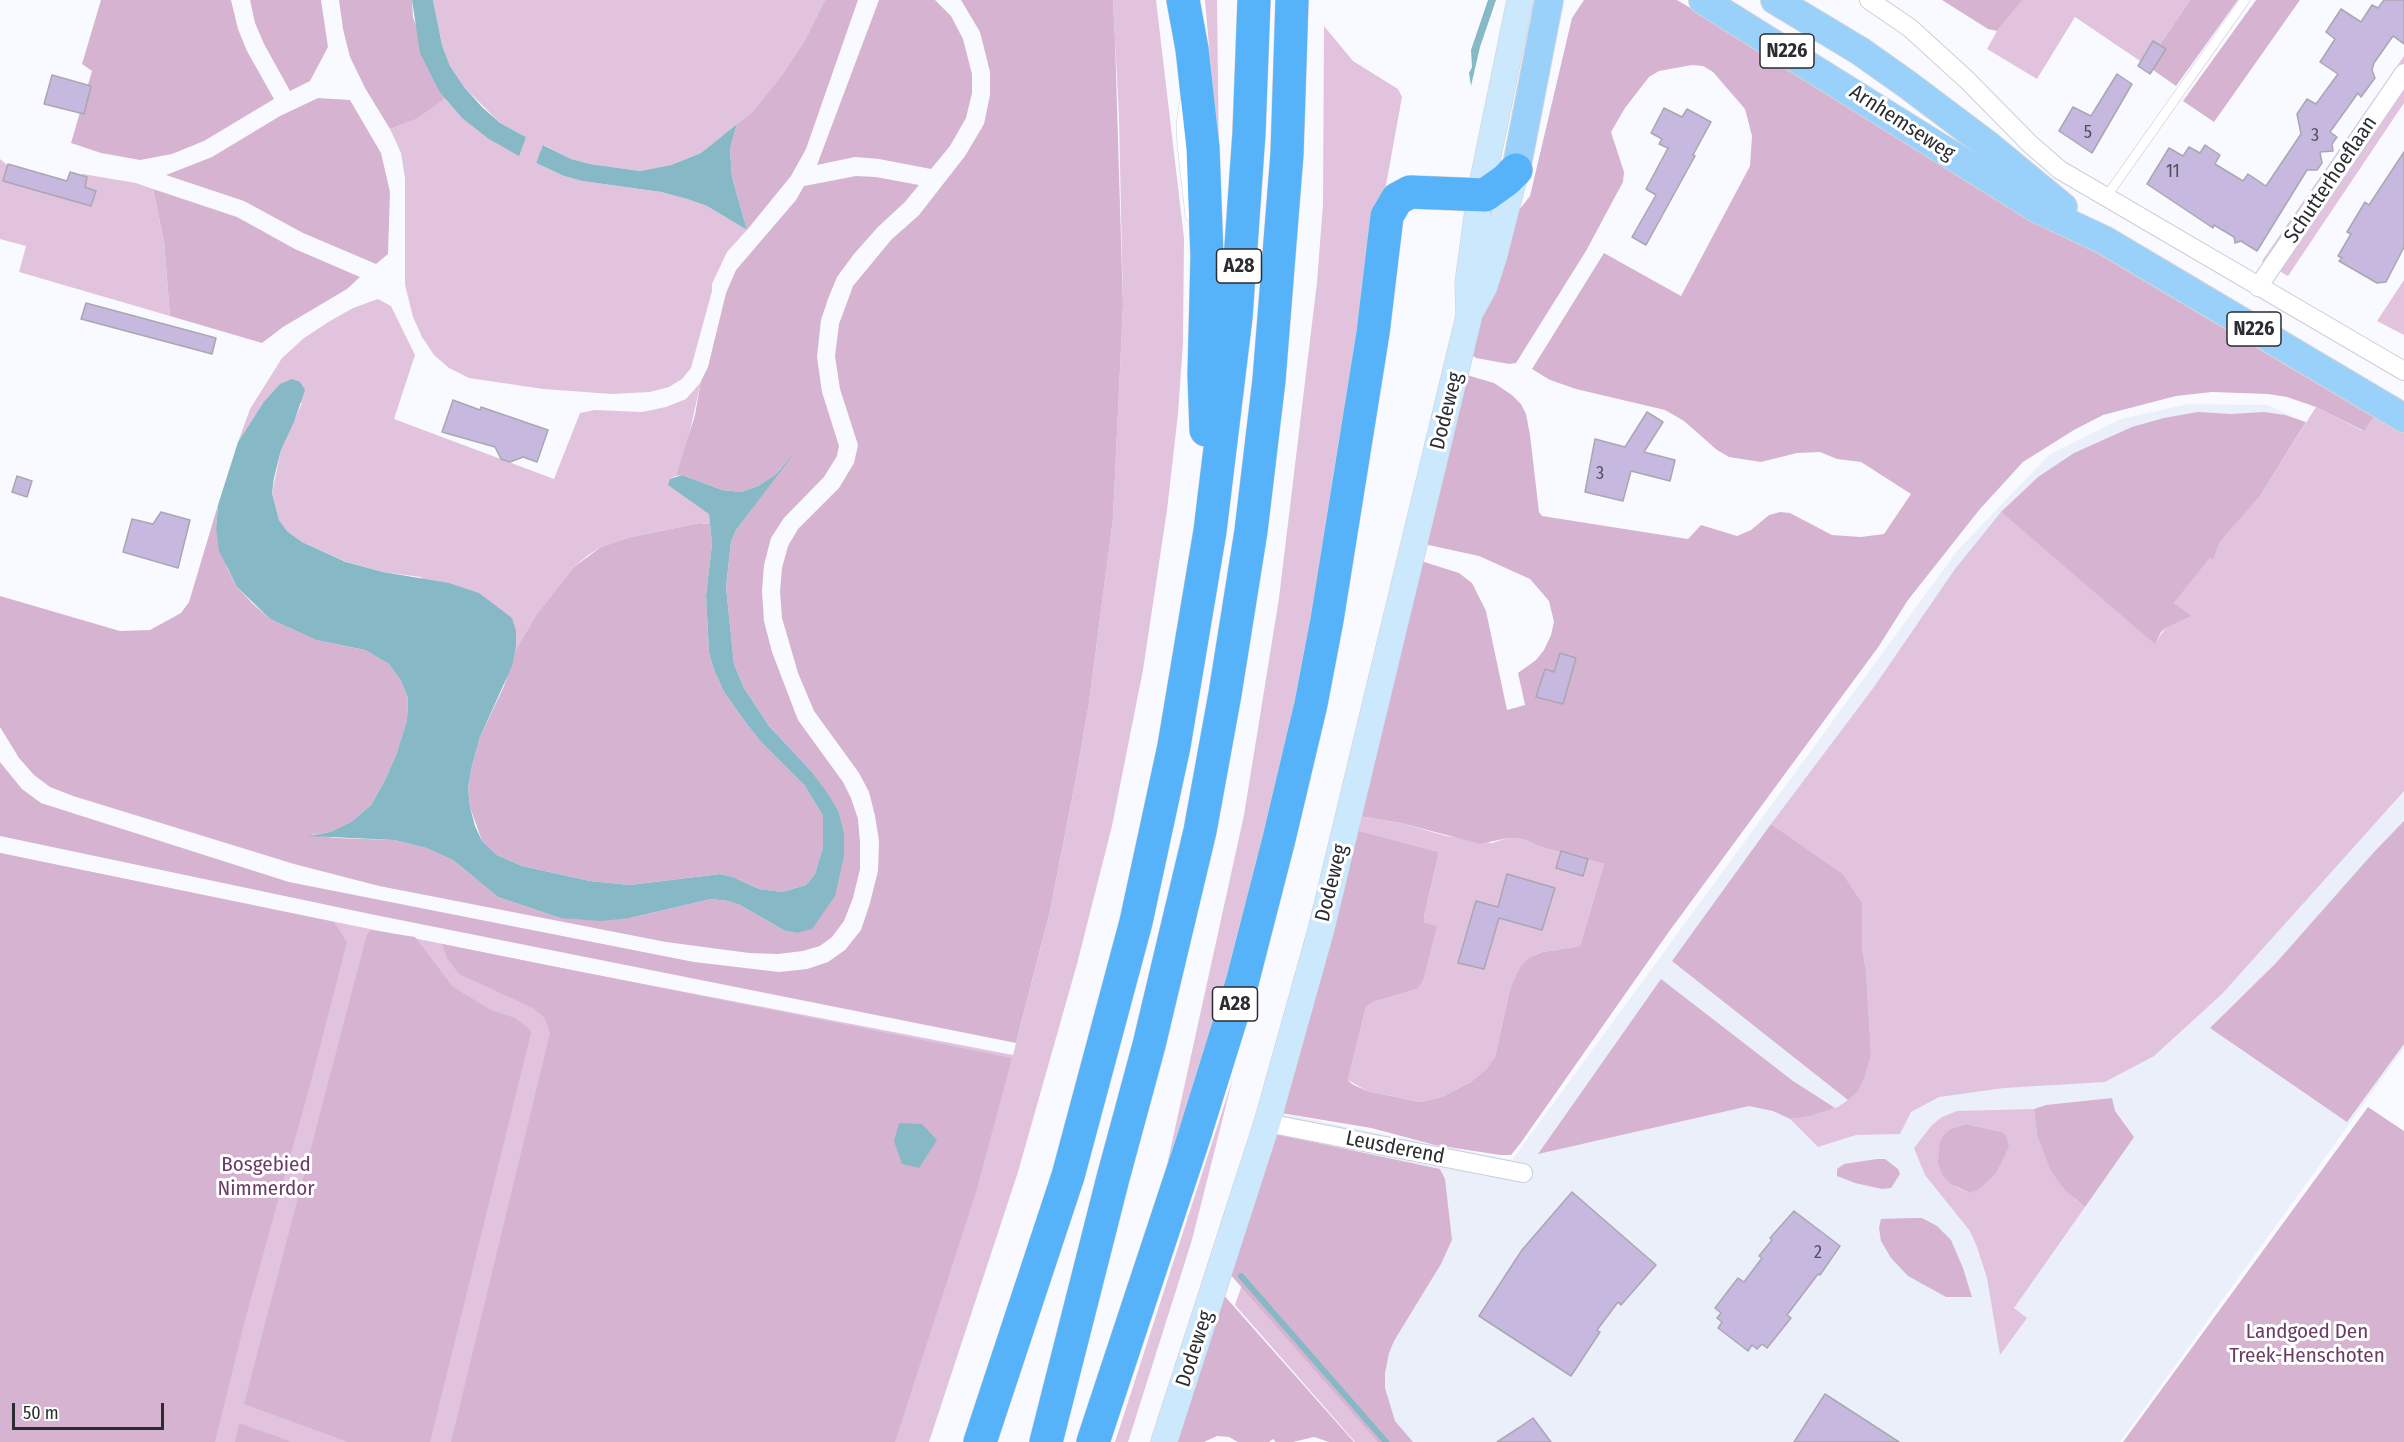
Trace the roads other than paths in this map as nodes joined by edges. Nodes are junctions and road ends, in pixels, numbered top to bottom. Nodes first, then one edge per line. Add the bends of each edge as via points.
1 (1183, 0) edge
2 (1254, 0) edge
3 (1293, 0) edge
4 (1520, 0) edge
5 (1703, 0) edge
6 (1775, 0) edge
7 (1869, 0) edge
8 (2245, 0) edge
9 (1551, 3) edge
10 (1192, 48) junction
11 (2404, 73) edge
12 (1516, 170) junction
13 (1479, 195) junction
14 (2106, 197) junction
15 (1192, 226) dead end
16 (2104, 240) junction
17 (2258, 286) junction
18 (1469, 315) junction
19 (2404, 371) edge
20 (2404, 418) edge
21 (1210, 531) junction
22 (1267, 1123) junction
23 (1524, 1173) dead end
24 (1113, 1178) junction
25 (980, 1442) edge
26 (1026, 1442) edge
27 (1046, 1442) edge
28 (1093, 1442) edge
29 (1164, 1442) edge

1 - 10 highway, A28
2 - 21 highway, A28 via 1236,317
3 - 24 highway, A28 via 1287,154 1271,356 1251,531 1200,831
4 - 13 street, Dodeweg
5 - 16 main road, Arnhemseweg / N226 via 2038,209
6 - 16 main road, Arnhemseweg / N226 via 1908,85
7 - 14 street via 1910,28 2037,151 2060,170
8 - 14 lane
9 - 12 main road, Dodeweg
10 - 15 lane, A28 via 1181,125
10 - 21 highway, A28 via 1203,148 1204,375
11 - 17 street, Schutterhoeflaan
12 - 13 highway via 1490,193
12 - 18 street, Dodeweg via 1494,256
13 - 18 street, Dodeweg via 1468,283
13 - 28 highway, A28 via 1410,192 1397,200 1387,216 1333,588 1279,839 1242,983
14 - 17 street
16 - 20 main road, Arnhemseweg / N226
17 - 19 street
18 - 22 street, Dodeweg via 1321,930
21 - 25 highway, A28 via 1159,823 1112,1017 1068,1176
22 - 23 street, Leusderend
22 - 29 street, Dodeweg
24 - 26 highway, A28
24 - 27 highway, A28

